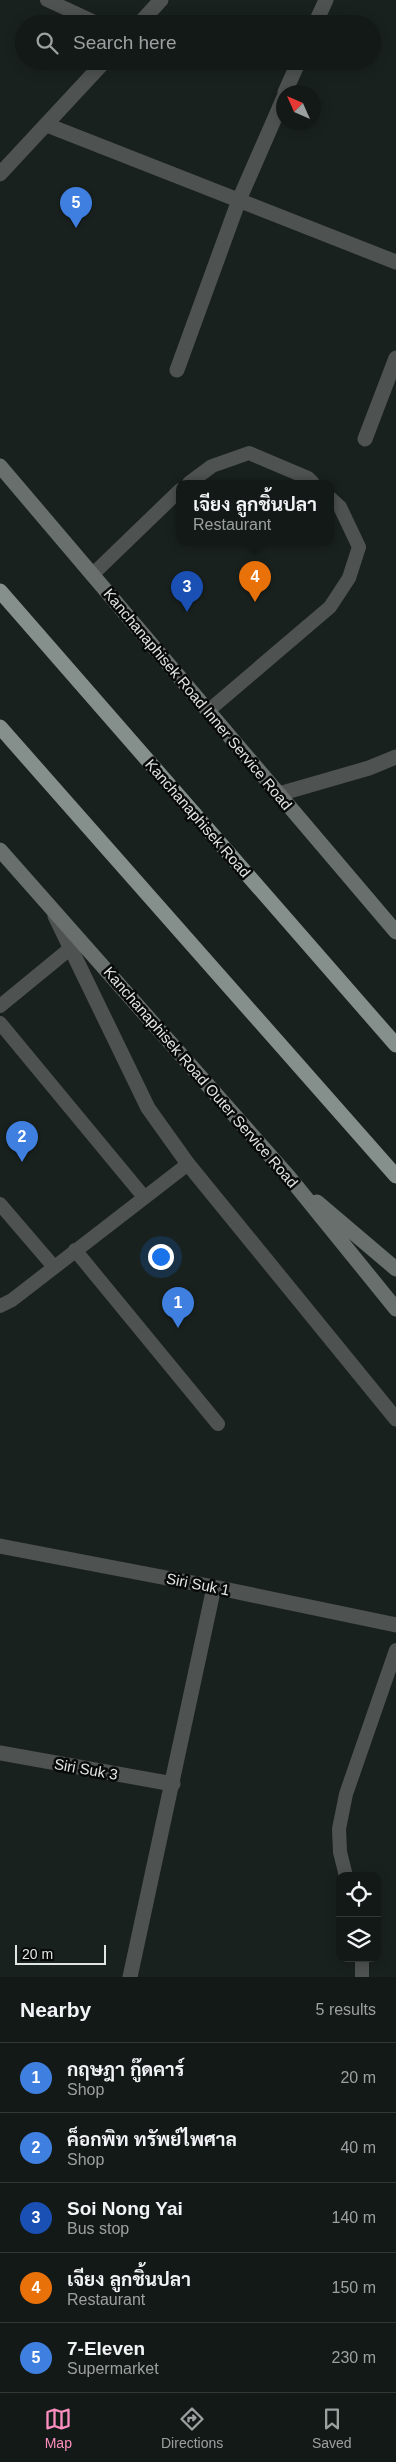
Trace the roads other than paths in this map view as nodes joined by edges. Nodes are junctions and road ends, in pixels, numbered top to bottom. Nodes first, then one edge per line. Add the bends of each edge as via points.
1 (47, 0) edge
2 (161, 0) edge
3 (326, 0) edge
4 (80, 15) edge
5 (147, 15) edge
6 (319, 15) edge
7 (97, 70) edge
8 (295, 70) edge
9 (289, 85) edge
10 (276, 115) edge
11 (47, 125) junction
12 (0, 174) edge
13 (239, 200) junction
14 (396, 262) edge
15 (396, 358) edge
16 (177, 370) dead end
17 (365, 439) dead end
18 (0, 466) edge
19 (193, 480) edge
20 (310, 480) edge
21 (176, 494) edge
22 (334, 502) edge
23 (92, 575) junction
24 (0, 591) edge
25 (208, 711) junction
26 (0, 727) edge
27 (396, 756) edge
28 (279, 794) junction
29 (0, 850) edge
30 (46, 899) junction
31 (396, 932) edge
32 (72, 947) junction
33 (0, 1006) edge
34 (0, 1023) edge
35 (396, 1045) edge
36 (188, 1164) junction
37 (396, 1176) edge
38 (288, 1178) junction
39 (144, 1197) junction
40 (0, 1204) edge
41 (75, 1250) junction
42 (54, 1267) junction
43 (396, 1269) edge
44 (0, 1306) edge
45 (396, 1310) edge
46 (396, 1419) edge
47 (218, 1424) dead end
48 (0, 1546) edge
49 (214, 1587) junction
50 (396, 1625) edge
51 (396, 1650) edge
52 (0, 1753) edge
53 (172, 1784) junction
54 (345, 1872) edge
55 (362, 1962) edge
56 (130, 1977) edge
57 (362, 1977) edge

1 - 4 lane
2 - 5 street
3 - 6 street
7 - 11 street
8 - 9 street
10 - 13 street
11 - 12 street
11 - 13 street
13 - 14 street
13 - 16 street
15 - 17 street
18 - 23 main road, Kanchanaphisek Road Inner Service Road
19 - 20 lane via 212,466 249,453
21 - 23 lane
22 - 25 lane via 340,507 359,547 349,578 330,607
23 - 25 main road, Kanchanaphisek Road Inner Service Road
24 - 35 highway, Kanchanaphisek Road
25 - 28 main road, Kanchanaphisek Road Inner Service Road
26 - 37 highway
27 - 28 street via 369,768
28 - 31 main road, Kanchanaphisek Road Inner Service Road
29 - 30 main road, Kanchanaphisek Road Outer Service Road
30 - 32 street
30 - 38 main road, Kanchanaphisek Road Outer Service Road
32 - 33 lane
32 - 36 street via 148,1108
34 - 39 lane
36 - 39 lane
36 - 46 street
38 - 43 main road
38 - 45 main road, Kanchanaphisek Road Outer Service Road
39 - 41 lane
40 - 42 lane
41 - 42 lane
41 - 47 lane
42 - 44 lane
48 - 49 street, Siri Suk 1
49 - 50 street, Siri Suk 1
49 - 53 street
51 - 54 lane via 346,1794 340,1829 340,1852
52 - 53 street, Siri Suk 3
53 - 56 street
55 - 57 lane

